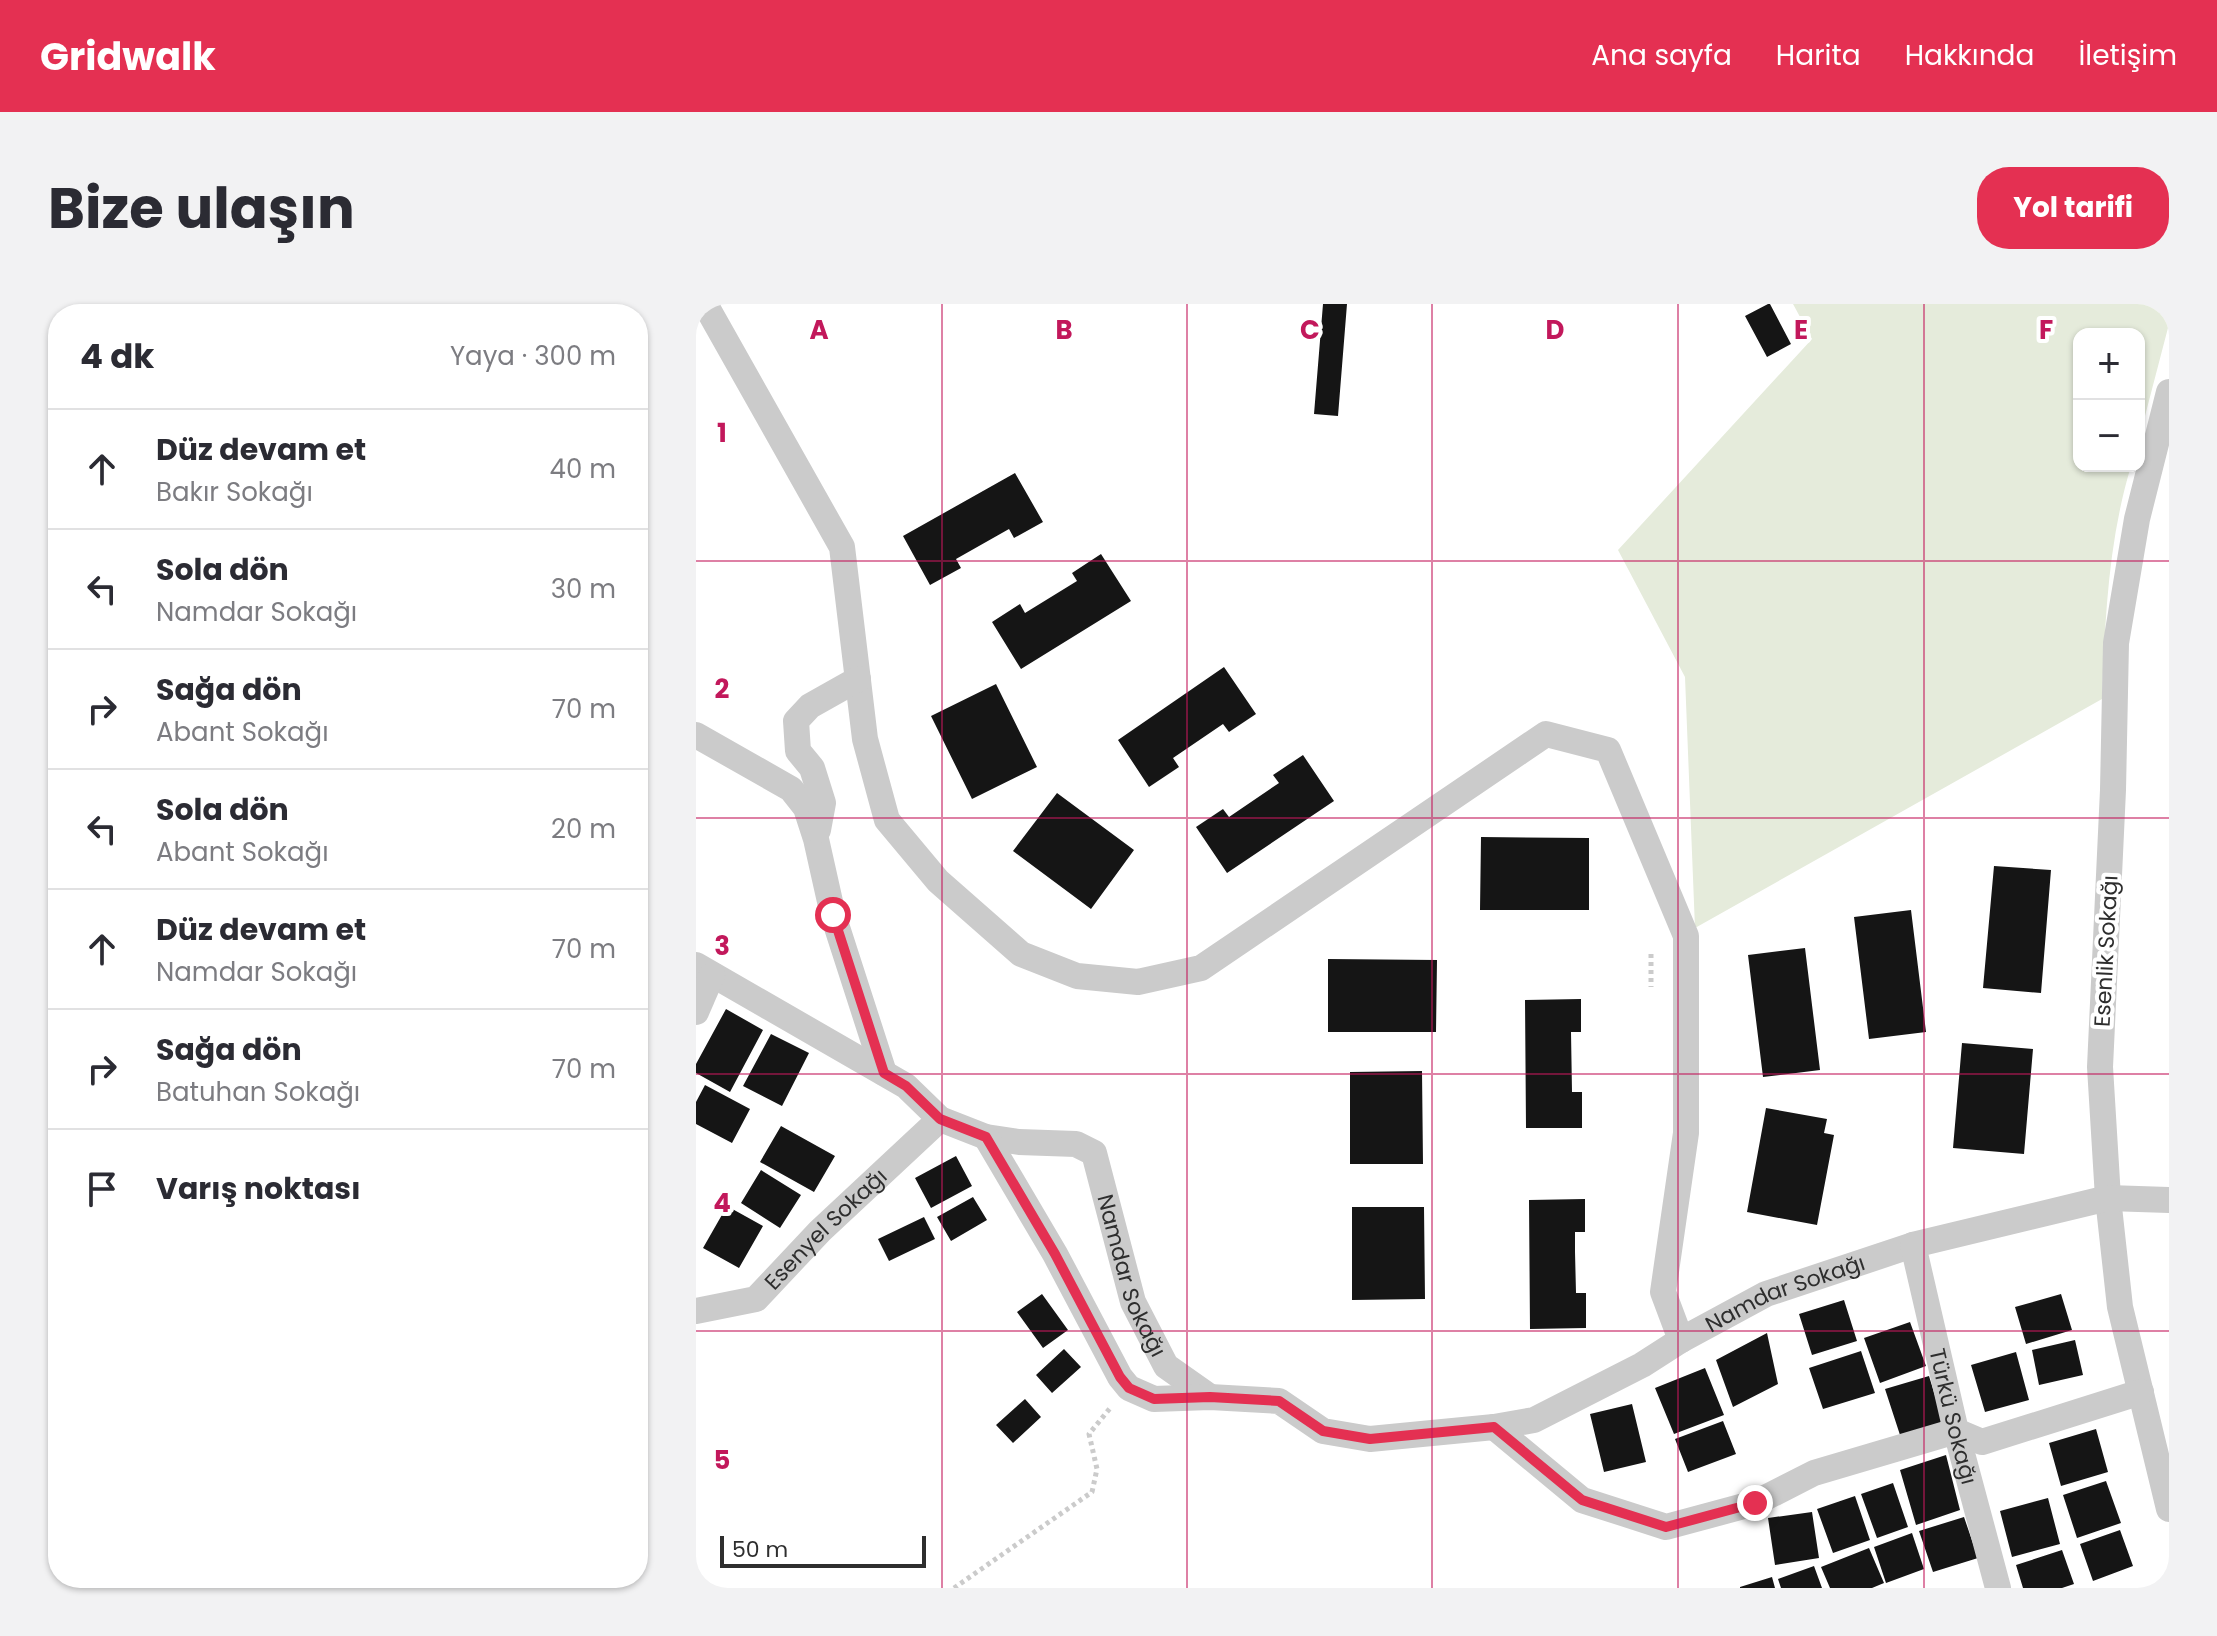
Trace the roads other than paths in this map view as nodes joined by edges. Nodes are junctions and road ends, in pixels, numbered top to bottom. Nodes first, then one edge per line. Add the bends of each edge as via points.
1 (705, 304) edge
2 (2169, 392) edge
3 (858, 679) junction
4 (696, 735) edge
5 (816, 839) junction
6 (704, 970) edge
7 (696, 1012) edge
8 (884, 1073) junction
9 (940, 1119) junction
10 (986, 1137) junction
11 (2108, 1198) junction
12 (2169, 1200) edge
13 (1913, 1245) junction
14 (696, 1311) edge
15 (1681, 1340) junction
16 (2141, 1392) junction
17 (1210, 1397) junction
18 (1494, 1427) junction
19 (2160, 1429) edge
20 (1956, 1431) junction
21 (2169, 1509) edge
22 (1997, 1588) edge

1 - 3 street via 842,547
2 - 11 street, Esenlik Sokağı via 2137,519 2116,643 2100,1067
3 - 5 street via 810,706 796,721 798,751 812,768 823,803
3 - 15 street via 865,739 887,820 938,881 1021,954 1077,976 1123,981 1201,968 1546,734 1608,750 1686,936 1686,1133 1663,1292
4 - 5 street via 791,789 806,808
5 - 8 street via 833,915
6 - 7 street
6 - 8 street, Namdar Sokağı
8 - 9 street, Namdar Sokağı
9 - 10 street, Namdar Sokağı
9 - 14 street, Esenyel Sokağı via 756,1299
10 - 17 street via 1129,1388 1154,1399
10 - 17 street, Namdar Sokağı via 1076,1144 1094,1153 1133,1302 1166,1366
11 - 12 street, Namdar Sokağı
11 - 13 street, Namdar Sokağı
11 - 16 street, Esenlik Sokağı via 2120,1307
13 - 15 street, Namdar Sokağı via 1766,1294
13 - 20 street, Türkü Sokağı
15 - 18 street, Namdar Sokağı via 1534,1420
16 - 19 street, Esenlik Sokağı
16 - 20 street via 1982,1442
17 - 18 street, Namdar Sokağı via 1279,1401 1323,1431 1370,1439
18 - 20 street via 1582,1500 1666,1527 1755,1503 1814,1473
19 - 21 street, Esenlik Sokağı
20 - 22 street, Türkü Sokağı

